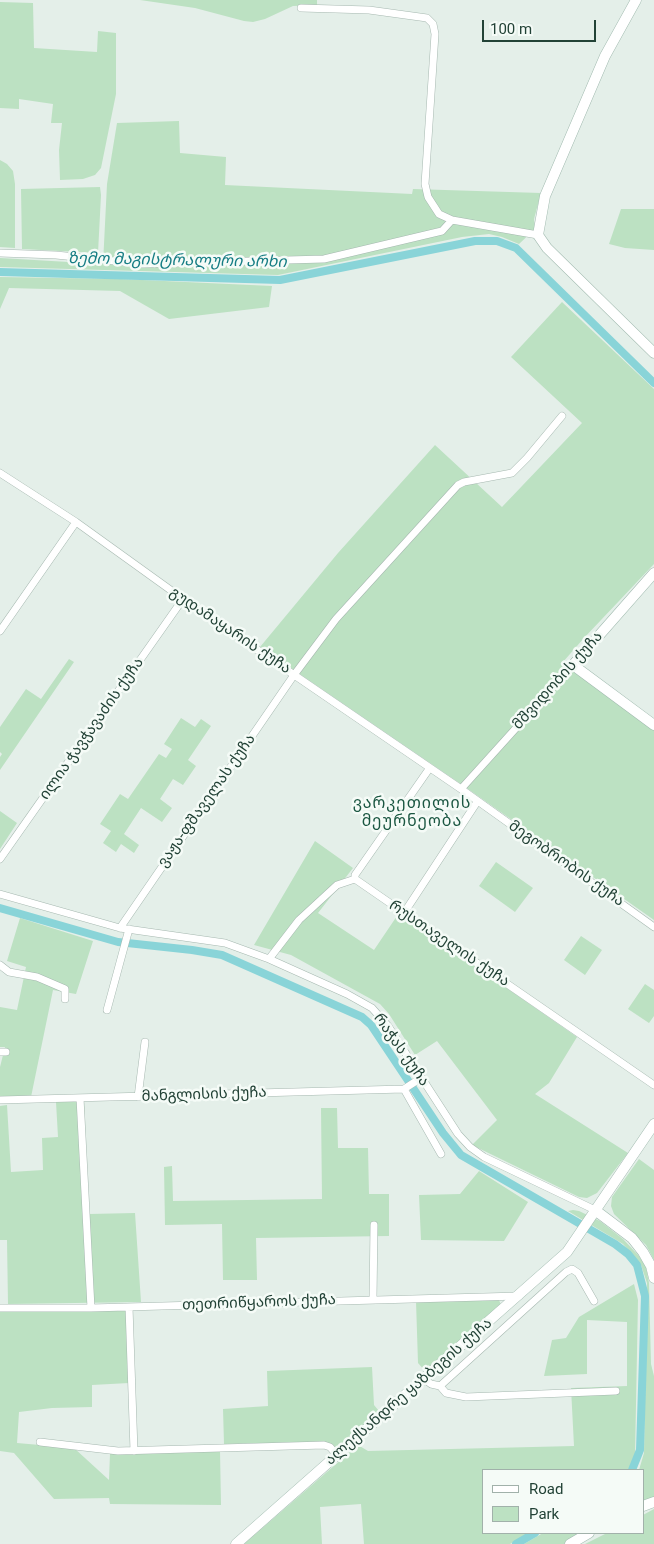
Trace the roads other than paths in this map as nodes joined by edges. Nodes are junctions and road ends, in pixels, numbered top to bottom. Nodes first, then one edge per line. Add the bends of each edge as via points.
1 (636, 0) edge
2 (302, 8) dead end
3 (452, 220) junction
4 (538, 235) junction
5 (0, 253) edge
6 (654, 353) edge
7 (562, 416) dead end
8 (0, 473) edge
9 (76, 522) junction
10 (654, 573) edge
11 (183, 599) junction
12 (0, 630) edge
13 (573, 665) junction
14 (294, 675) junction
15 (654, 725) edge
16 (429, 768) junction
17 (461, 789) junction
18 (477, 802) junction
19 (0, 859) edge
20 (355, 879) junction
21 (0, 894) edge
22 (404, 913) junction
23 (654, 927) edge
24 (120, 928) junction
25 (129, 929) junction
26 (269, 960) junction
27 (0, 964) edge
28 (65, 999) dead end
29 (107, 1010) dead end
30 (145, 1042) dead end
31 (419, 1080) junction
32 (654, 1085) edge
33 (405, 1089) junction
34 (80, 1098) junction
35 (138, 1098) junction
36 (0, 1100) edge
37 (654, 1124) edge
38 (441, 1154) dead end
39 (593, 1213) junction
40 (374, 1225) dead end
41 (654, 1278) edge
42 (519, 1296) junction
43 (373, 1299) junction
44 (594, 1301) dead end
45 (129, 1307) junction
46 (0, 1308) edge
47 (91, 1308) junction
48 (424, 1379) junction
49 (440, 1386) junction
50 (616, 1391) dead end
51 (40, 1442) dead end
52 (134, 1451) junction
53 (336, 1454) junction
54 (587, 1534) edge
55 (236, 1544) edge
56 (570, 1544) edge

1 - 4 street via 605,56 545,196
2 - 3 street via 369,10 427,18 433,24 425,184 428,197 439,214
3 - 4 street
3 - 5 street via 442,231 324,259 143,264
4 - 6 street via 547,248
7 - 14 street, ვაჟა-ფშაველას ქუჩა via 512,473 458,485 336,619
8 - 9 street, გუდამაყარის ქუჩა
9 - 11 street, გუდამაყარის ქუჩა
9 - 12 street
10 - 13 street, მშვიდობის ქუჩა
11 - 14 street, გუდამაყარის ქუჩა
11 - 19 street, ილია ჭავჭავაძის ქუჩა
13 - 15 street
13 - 17 street, მშვიდობის ქუჩა
14 - 16 street, გუდამაყარის ქუჩა
14 - 24 street, ვაჟა-ფშაველას ქუჩა
16 - 17 street, გუდამაყარის ქუჩა
16 - 20 street
17 - 18 street, მეგობრობის ქუჩა
18 - 22 street
18 - 23 street, მეგობრობის ქუჩა
20 - 22 street, რუსთაველის ქუჩა
20 - 26 street via 337,885 299,920
21 - 24 street, რაჭას ქუჩა
22 - 32 street, რუსთაველის ქუჩა
24 - 25 street, რაჭას ქუჩა
25 - 26 street, რაჭას ქუჩა via 224,943
25 - 29 street
26 - 31 street, რაჭას ქუჩა via 372,1008 388,1026
27 - 28 street via 9,972 37,977 65,989
30 - 35 street
31 - 33 street
31 - 39 street, რაჭას ქუჩა via 470,1147
33 - 35 street, მანგლისის ქუჩა
33 - 38 street
34 - 35 street, მანგლისის ქუჩა
34 - 36 street, მანგლისის ქუჩა
34 - 47 street
37 - 39 street, ალექსანდრე ყაზბეგის ქუჩა
39 - 41 street, რაჭას ქუჩა via 632,1238 651,1266
39 - 42 street, ალექსანდრე ყაზბეგის ქუჩა via 567,1252
40 - 43 street
42 - 43 street, თეთრიწყაროს ქუჩა
42 - 48 street, ალექსანდრე ყაზბეგის ქუჩა
43 - 45 street, თეთრიწყაროს ქუჩა
44 - 49 street via 578,1273 572,1269 566,1272
45 - 47 street, თეთრიწყაროს ქუჩა
45 - 52 street
46 - 47 street, თეთრიწყაროს ქუჩა
48 - 49 street
48 - 53 street, ალექსანდრე ყაზბეგის ქუჩა
49 - 50 street via 446,1393 466,1397
51 - 52 street
52 - 53 street via 324,1445
53 - 55 street, ალექსანდრე ყაზბეგის ქუჩა
54 - 56 street

